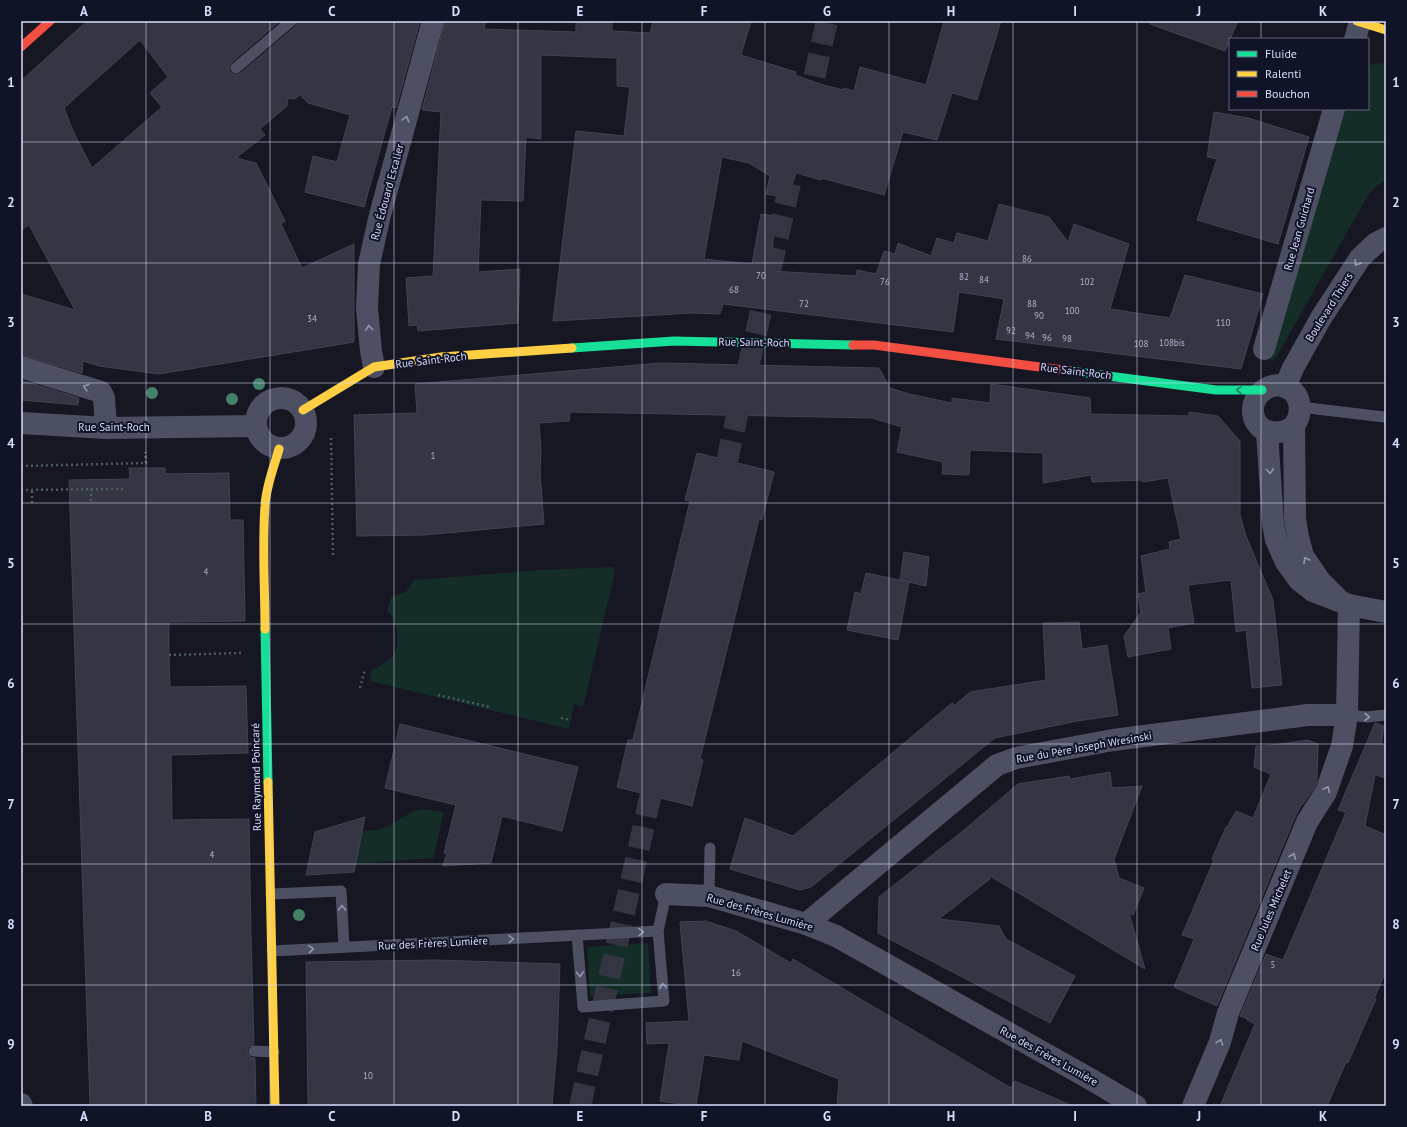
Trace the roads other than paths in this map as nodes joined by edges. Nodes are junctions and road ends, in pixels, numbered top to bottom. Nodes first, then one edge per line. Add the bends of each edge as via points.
1 (50, 21) edge
2 (291, 21) edge
3 (433, 21) edge
4 (1358, 27) edge
5 (1386, 30) edge
6 (21, 48) edge
7 (236, 68) dead end
8 (1334, 110) edge
9 (1386, 238) edge
10 (1264, 349) dead end
11 (21, 367) edge
12 (374, 367) junction
13 (1285, 387) junction
14 (1216, 390) junction
15 (1262, 390) junction
16 (303, 410) junction
17 (1253, 411) junction
18 (1297, 417) junction
19 (1384, 417) dead end
20 (21, 423) edge
21 (256, 426) junction
22 (106, 428) junction
23 (1268, 432) junction
24 (279, 449) junction
25 (1344, 603) junction
26 (1386, 612) edge
27 (1347, 715) junction
28 (1386, 715) edge
29 (710, 848) dead end
30 (271, 894) junction
31 (666, 894) joint
32 (709, 896) junction
33 (806, 924) junction
34 (658, 931) junction
35 (577, 935) junction
36 (344, 947) junction
37 (272, 951) junction
38 (254, 1051) dead end
39 (274, 1052) junction
40 (275, 1106) edge
41 (1136, 1106) edge
42 (1193, 1106) edge

1 - 6 street
2 - 7 lane
12 -> 3 street, Rue Édouard Escalier via 368,308 369,264
4 - 5 street
8 - 10 street, Rue Jean Guichard
9 -> 13 street, Boulevard Thiers via 1376,243 1360,258 1321,318
22 -> 11 street via 104,398 101,392
12 - 14 street, Rue Saint-Roch via 441,357 674,341 848,345 882,346
12 - 16 street, Rue Saint-Roch
13 - 15 street, Rue Saint-Roch
13 - 18 street via 1297,398
15 -> 14 street, Rue Saint-Roch
14 - 17 street, Rue Saint-Roch
15 - 17 street via 1257,396
16 - 21 street via 296,402 288,399 271,400 259,411
16 - 24 street via 307,425 305,433 294,446
17 - 23 street via 1259,426
18 - 19 lane
18 - 23 street via 1288,430 1280,433
25 -> 18 street via 1320,581 1303,556 1298,537 1295,519
20 - 22 street, Rue Saint-Roch
21 - 22 street, Rue Saint-Roch
21 - 24 street via 257,433 264,443
23 -> 25 street via 1276,540 1286,562 1299,580 1313,591
24 - 30 street, Rue Raymond Poincaré via 265,505 264,560
25 - 26 street
25 - 27 street, Rue Jules Michelet
27 -> 28 lane
27 - 33 street, Rue du Père Joseph Wresinski via 1308,715 1113,740 1016,758 997,765
42 -> 27 street, Rue Jules Michelet via 1220,1042 1228,1013 1307,822 1326,792 1342,746
29 - 32 lane
36 -> 30 lane via 341,890
30 - 37 street, Rue Raymond Poincaré
31 - 32 street, Rue des Frères Lumière
31 - 34 lane, Rue des Frères Lumière
32 - 33 street, Rue des Frères Lumière
33 - 41 street, Rue des Frères Lumière via 836,936
35 -> 34 lane, Rue des Frères Lumière
35 -> 34 lane via 583,1008 664,1001
36 -> 35 lane, Rue des Frères Lumière
37 -> 36 lane, Rue des Frères Lumière
37 - 39 street, Rue Raymond Poincaré
38 - 39 lane
39 - 40 street, Rue Raymond Poincaré

